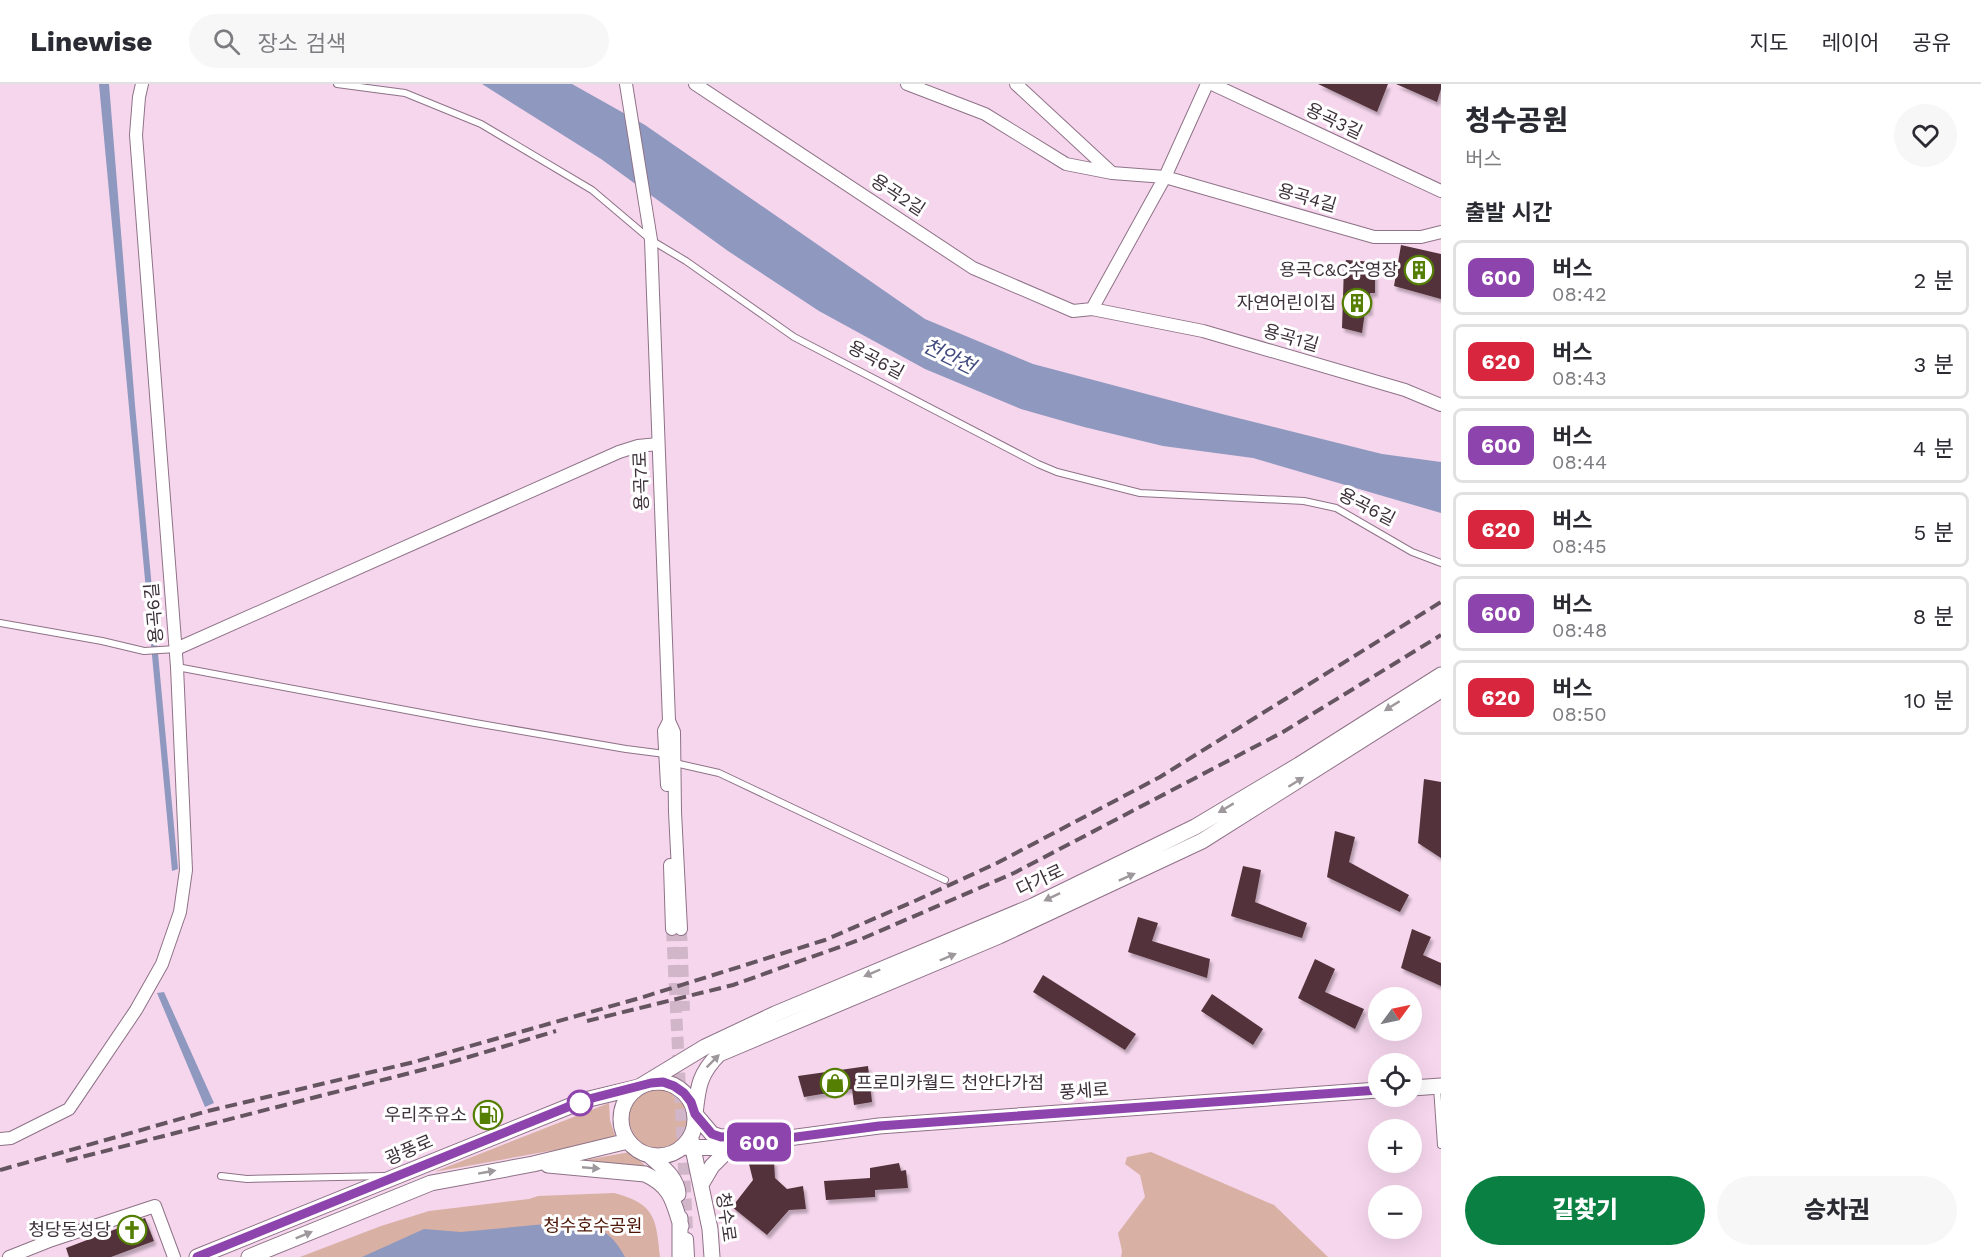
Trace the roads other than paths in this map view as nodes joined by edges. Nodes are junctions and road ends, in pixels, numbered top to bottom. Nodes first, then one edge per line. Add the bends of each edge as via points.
1 (142, 84) edge
2 (337, 84) edge
3 (626, 84) edge
4 (695, 84) edge
5 (907, 84) edge
6 (1016, 84) edge
7 (1207, 84) edge
8 (1212, 84) edge
9 (1112, 173) junction
10 (1165, 177) junction
11 (1441, 191) edge
12 (1441, 232) edge
13 (651, 240) junction
14 (1092, 309) junction
15 (1441, 405) edge
16 (658, 444) junction
17 (1441, 562) edge
18 (0, 623) edge
19 (171, 649) junction
20 (177, 666) junction
21 (1441, 675) edge
22 (1441, 690) edge
23 (670, 758) junction
24 (945, 880) dead end
25 (676, 929) tunnel mouth
26 (705, 1047) junction
27 (1439, 1086) edge
28 (639, 1087) junction
29 (1422, 1087) edge
30 (1368, 1091) edge
31 (585, 1100) junction
32 (695, 1114) junction
33 (0, 1139) edge
34 (628, 1142) junction
35 (758, 1142) junction
36 (689, 1144) junction
37 (1441, 1145) edge
38 (729, 1149) junction
39 (649, 1155) junction
40 (532, 1164) junction
41 (222, 1176) dead end
42 (398, 1176) junction
43 (702, 1184) junction
44 (710, 1229) junction
45 (687, 1235) junction
46 (9, 1257) edge
47 (174, 1257) edge
48 (197, 1257) edge
49 (249, 1257) edge
50 (680, 1257) edge
51 (688, 1257) edge
52 (695, 1257) edge
53 (712, 1257) edge

1 - 19 street, 용곡6길 via 136,135
2 - 13 lane, 용곡6길 via 405,93 481,124 592,190
3 - 13 street, 용곡7로
4 - 14 street, 용곡2길 via 973,268 1073,311
5 - 9 street via 985,114 1066,164
6 - 9 street
7 - 10 street
8 - 11 street, 용곡3길
9 - 10 street
10 - 12 street, 용곡4길 via 1374,237 1421,237
10 - 14 street
13 - 16 street, 용곡7로
13 - 17 lane, 용곡6길 via 794,337 1048,468 1140,493 1304,501 1336,508 1412,552
14 - 15 street, 용곡1길 via 1203,331 1405,390
16 - 19 street via 619,452
16 - 23 street, 용곡7로 via 669,721 664,731
18 - 19 lane via 144,651
19 - 20 street, 용곡6길
20 - 23 lane
20 - 33 street, 용곡6길 via 186,870 180,912 162,964 69,1108 11,1138
21 -> 26 street, 다가로 via 1195,827 1033,906
32 -> 22 street, 다가로 via 700,1077 719,1054 999,936 1202,841
23 - 24 lane via 719,773
23 - 25 street, 용곡7로
26 - 28 street, 다가로
26 - 31 street
27 - 29 street
27 - 37 lane
28 - 31 street, 광풍로
28 - 32 street via 663,1082 674,1086 691,1102
28 - 34 street via 623,1106 622,1130
30 - 35 street, 풍세로 via 879,1126
31 - 42 street, 광풍로
32 - 35 street, 풍세로 via 712,1134 742,1136
32 - 36 street
34 - 39 street
34 - 40 street
35 - 38 street, 풍세로
36 - 38 street, 풍세로
36 - 39 street via 673,1153
36 - 43 street, 청수로
38 - 43 street via 712,1166
39 - 45 street via 677,1186
40 -> 45 street via 645,1174 657,1179 672,1197
49 -> 40 street via 431,1182
41 - 42 lane
42 - 48 street, 광풍로
43 - 44 street, 청수로
44 - 45 street via 697,1214 684,1217
44 - 53 street, 청수로
45 - 50 street
45 - 51 street
45 - 52 street
46 - 47 street via 155,1206

